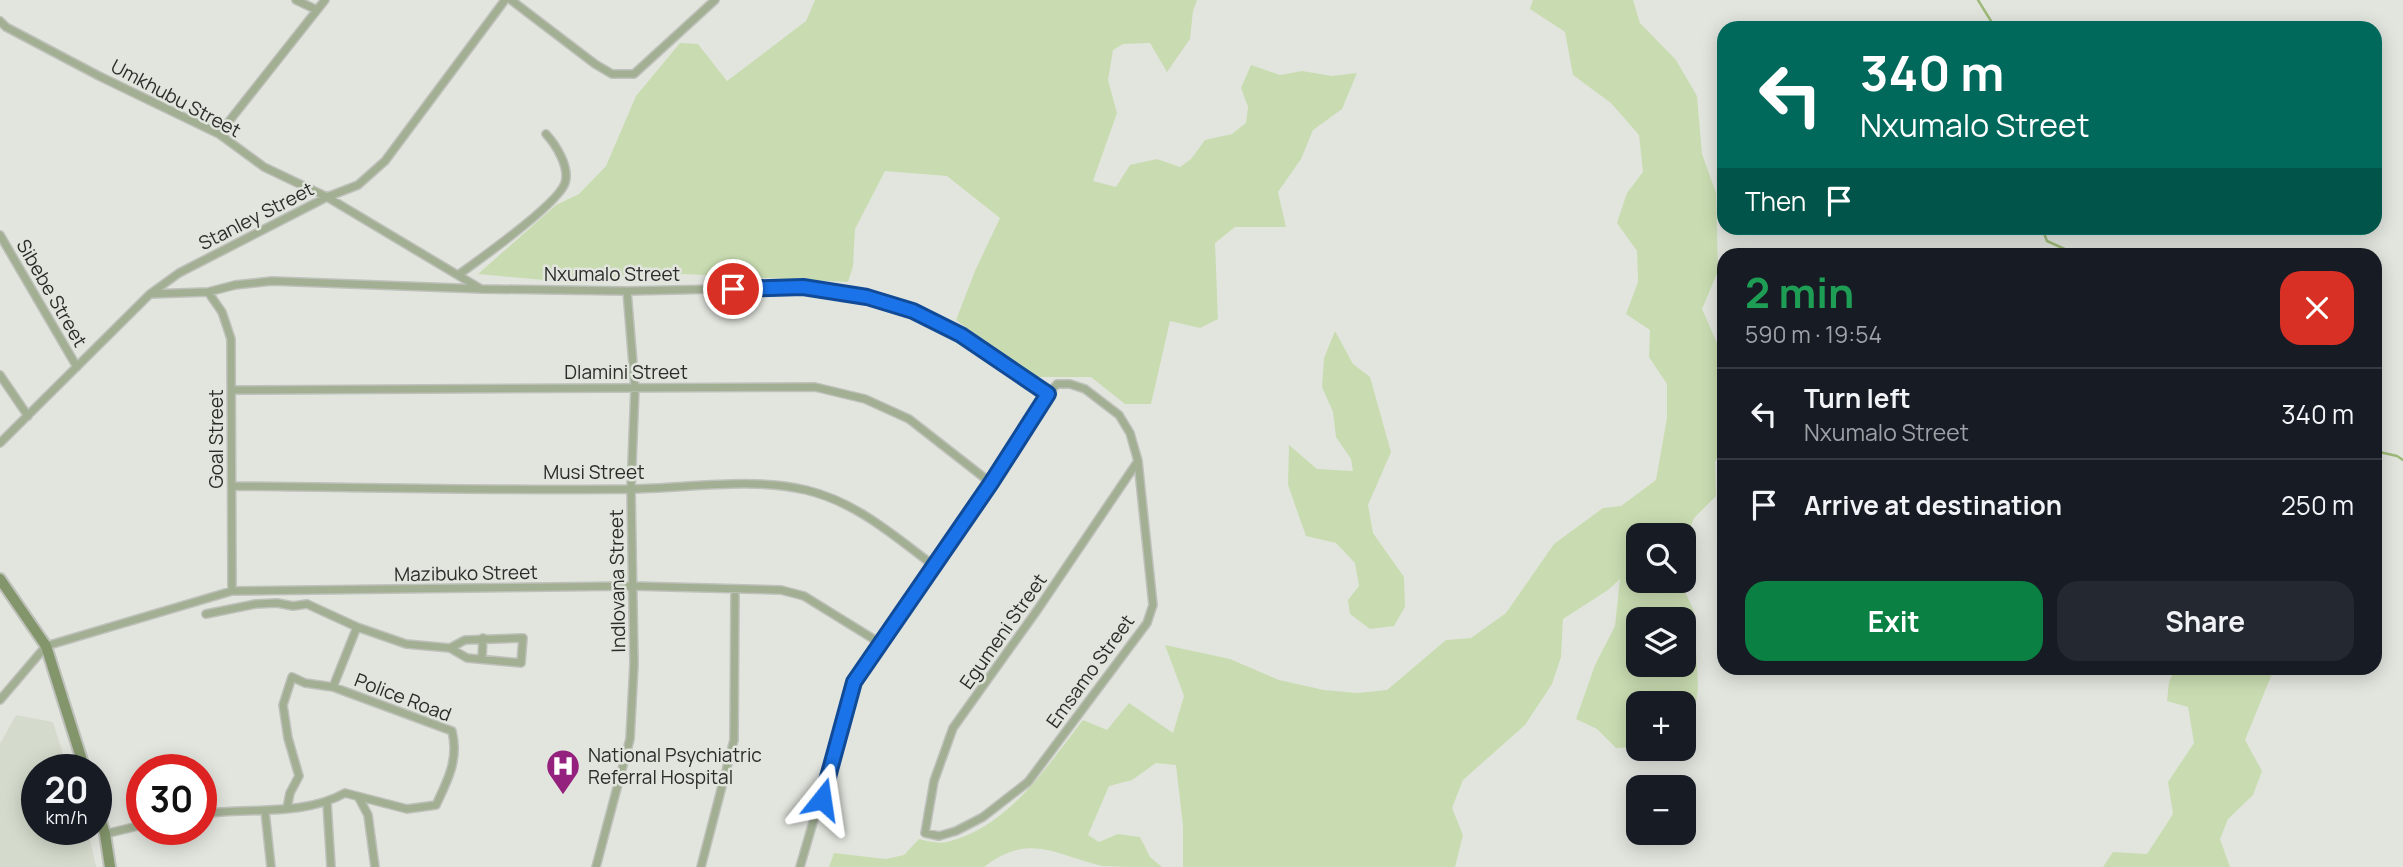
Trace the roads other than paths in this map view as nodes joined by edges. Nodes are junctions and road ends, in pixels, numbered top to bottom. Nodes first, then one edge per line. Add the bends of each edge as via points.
1 (296, 0) edge
2 (325, 0) edge
3 (505, 0) edge
4 (511, 0) edge
5 (715, 0) edge
6 (317, 10) junction
7 (0, 20) edge
8 (219, 134) junction
9 (546, 134) dead end
10 (327, 197) junction
11 (0, 236) edge
12 (458, 275) junction
13 (482, 289) junction
14 (627, 291) junction
15 (208, 292) junction
16 (150, 293) junction
17 (77, 367) junction
18 (0, 375) edge
19 (635, 388) junction
20 (232, 390) junction
21 (1048, 394) junction
22 (28, 416) junction
23 (0, 443) edge
24 (1138, 461) junction
25 (991, 483) junction
26 (232, 486) junction
27 (631, 489) junction
28 (933, 565) junction
29 (0, 579) edge
30 (632, 586) junction
31 (735, 589) junction
32 (232, 591) junction
33 (206, 614) dead end
34 (357, 627) junction
35 (483, 638) junction
36 (880, 643) junction
37 (46, 646) junction
38 (450, 648) junction
39 (482, 659) junction
40 (333, 687) junction
41 (0, 700) edge
42 (81, 754) edge
43 (359, 798) junction
44 (327, 803) junction
45 (287, 808) junction
46 (265, 811) junction
47 (217, 812) edge
48 (925, 833) joint
49 (107, 845) edge
50 (110, 867) edge
51 (271, 867) edge
52 (331, 867) edge
53 (375, 867) edge
54 (596, 867) edge
55 (701, 867) edge
56 (800, 867) edge

1 - 6 street
2 - 6 street
3 - 10 street, Stanley Street via 385,161 358,186
4 - 5 street via 595,64 612,74 634,74
6 - 8 street
7 - 8 street, Umkhubu Street via 99,76
8 - 10 street, Umkhubu Street via 264,167
9 - 12 street via 564,166 562,188 521,228
10 - 12 street, Umkhubu Street
10 - 16 street, Stanley Street via 179,273
11 - 17 street, Sibebe Street
12 - 13 street, Umkhubu Street
13 - 14 street, Nxumalo Street
13 - 15 street, Nxumalo Street via 272,281
14 - 19 street, Indlovana Street
14 - 21 street, Nxumalo Street via 803,287 867,297 913,311 961,335
15 - 16 street, Nxumalo Street
15 - 20 street, Goal Street via 222,312 231,339
16 - 17 street, Stanley Street
17 - 22 street, Stanley Street
18 - 22 street
19 - 20 street, Dlamini Street
19 - 25 street, Dlamini Street via 815,387 865,399 909,419
19 - 27 street, Indlovana Street
20 - 26 street, Goal Street
21 - 24 street, Emsamo Street via 1057,384 1086,389 1119,415
21 - 25 street
22 - 23 street, Stanley Street
24 - 48 street, Egumeni Street via 953,729 933,780
24 - 48 street, Emsamo Street via 1153,605 1147,623 1028,782 983,817 956,831 939,836
25 - 28 street
26 - 27 street, Musi Street
26 - 32 street, Goal Street
27 - 28 street, Musi Street via 767,484 806,490 844,502
27 - 30 street, Indlovana Street
28 - 36 street
29 - 37 main road
30 - 31 street, Mazibuko Street
30 - 32 street, Mazibuko Street
30 - 54 street, Indlovana Street via 630,739
31 - 36 street, Mazibuko Street via 780,590 804,596
31 - 55 street via 734,740
32 - 37 street, Mazibuko Street
33 - 34 street via 256,604 307,604
34 - 38 street via 405,644
34 - 40 street
35 - 38 street
35 - 39 street
35 - 39 street via 523,638 521,663
36 - 56 street via 854,682
37 - 41 street
37 - 42 main road
38 - 39 street via 467,658
40 - 43 street, Police Road via 452,731 456,745 452,772 436,804 407,809
40 - 45 street, Police Road via 292,677 283,705 299,776
43 - 44 street, Police Road via 345,793
43 - 53 street via 368,815
44 - 45 street, Police Road
44 - 52 street
45 - 46 street, Police Road
46 - 47 street, Police Road
46 - 51 street
49 - 50 main road

